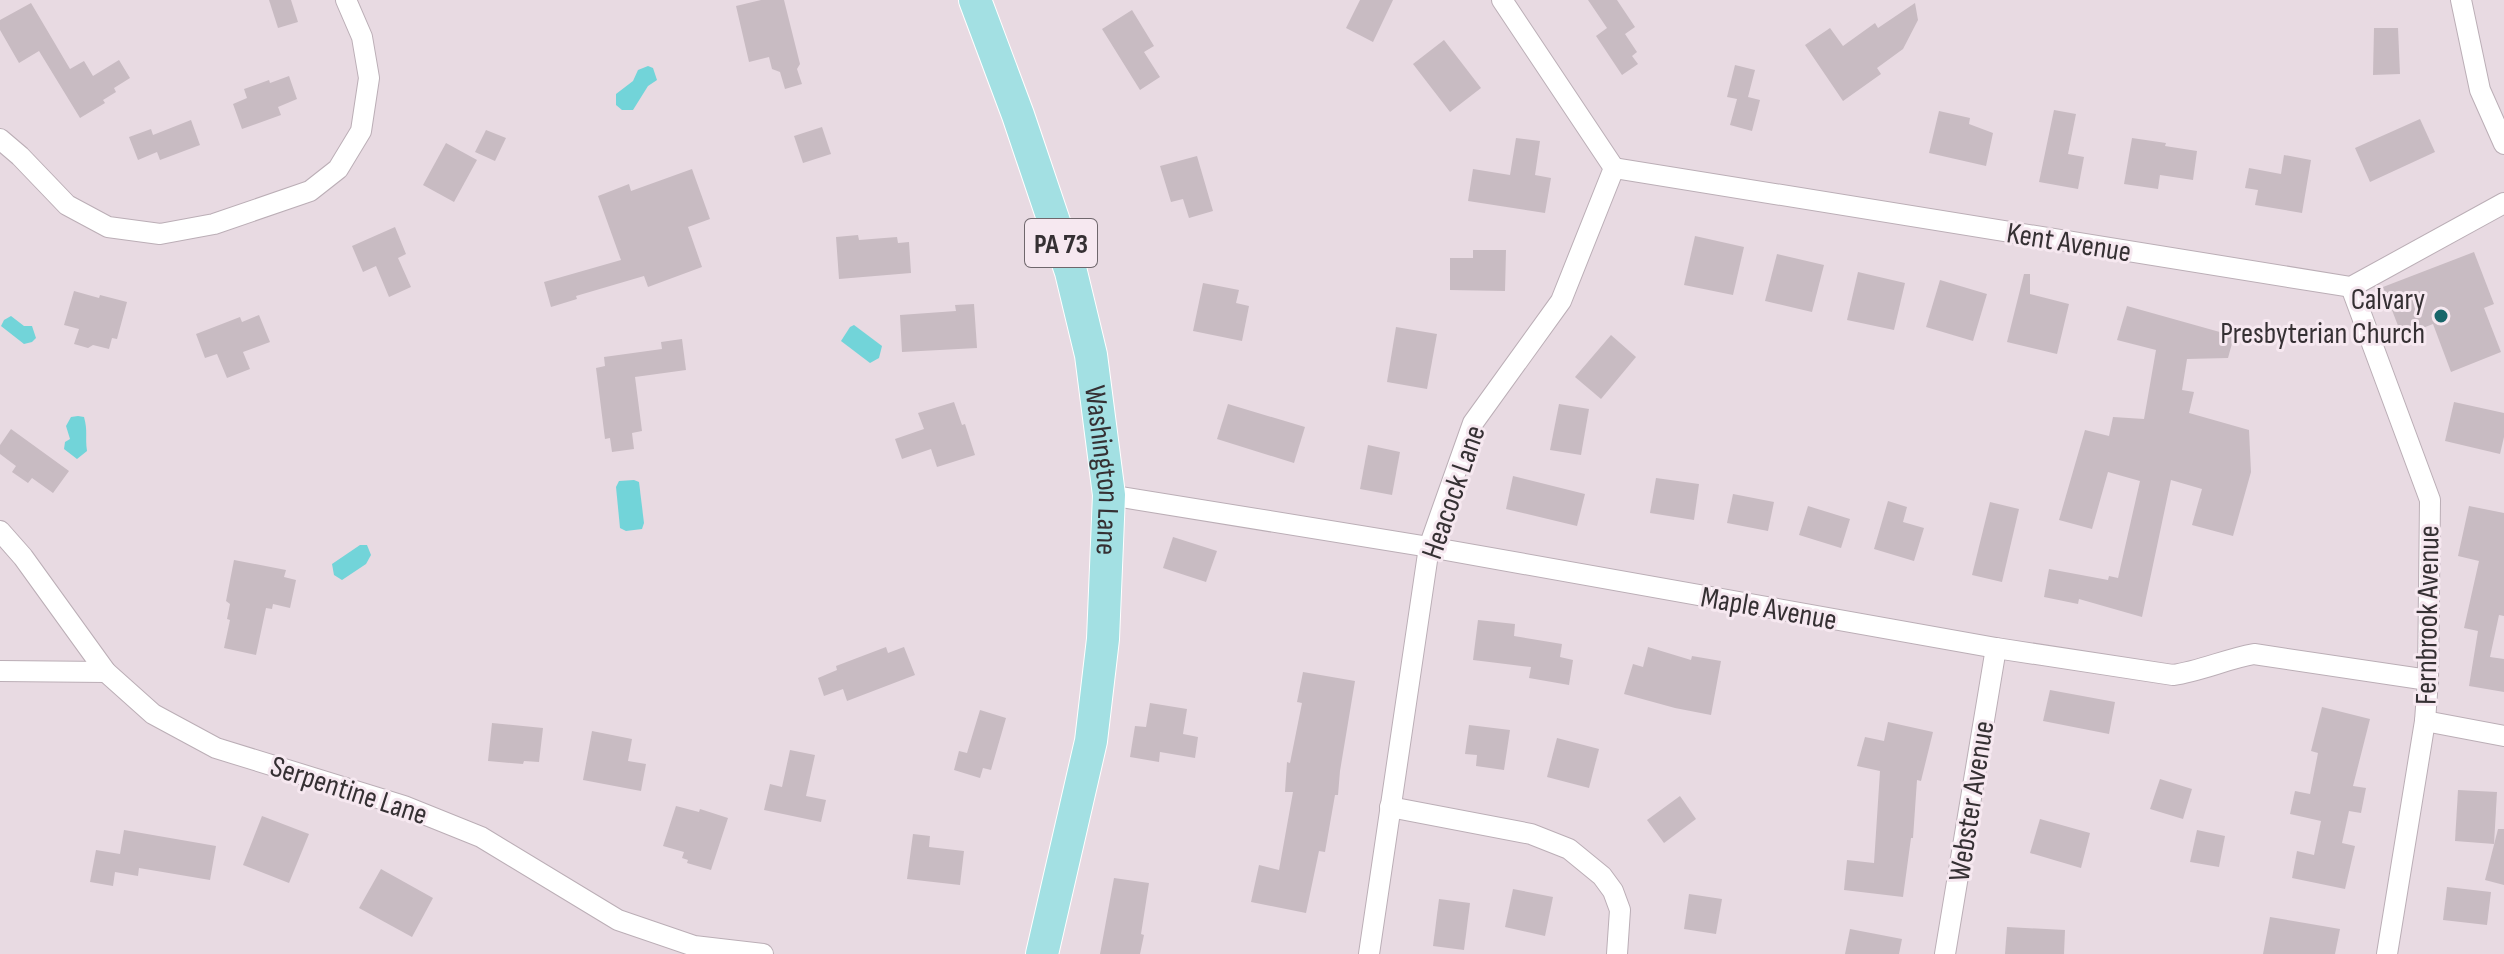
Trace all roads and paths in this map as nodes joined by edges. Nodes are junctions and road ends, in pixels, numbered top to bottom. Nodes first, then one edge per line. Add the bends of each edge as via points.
1 (346, 0) edge
2 (975, 0) edge
3 (1502, 0) edge
4 (2461, 0) edge
5 (0, 139) edge
6 (2504, 144) edge
7 (1614, 168) junction
8 (2504, 203) edge
9 (2351, 287) junction
10 (1109, 495) junction
11 (0, 531) edge
12 (1429, 547) junction
13 (1996, 648) junction
14 (0, 671) edge
15 (106, 672) junction
16 (2428, 680) junction
17 (2425, 721) junction
18 (2504, 736) edge
19 (1390, 807) junction
20 (763, 954) edge
21 (1042, 954) edge
22 (1369, 954) edge
23 (1617, 954) edge
24 (1945, 954) edge
25 (2387, 954) edge

1 - 5 street via 362,37 369,78 361,131 338,169 310,191 214,224 160,234 108,227 67,205
2 - 10 main road, Washington Lane / PA 73 via 1071,272 1091,355
3 - 7 street
4 - 6 street via 2480,90
7 - 9 street, Kent Avenue
7 - 12 street, Heacock Lane via 1561,301 1473,423
8 - 9 street
9 - 16 street, Fernbrook Avenue via 2430,500
10 - 12 street, Maple Avenue
10 - 21 main road, Washington Lane / PA 73 via 1103,639 1091,741
11 - 15 street, Serpentine Lane
12 - 13 street, Maple Avenue
12 - 19 street, Heacock Lane
13 - 16 street, Maple Avenue via 2173,675 2254,654
13 - 24 street, Webster Avenue
14 - 15 street
15 - 20 street, Serpentine Lane via 153,714 216,748 404,806 481,837 618,920 694,946
16 - 17 street, Fernbrook Avenue
17 - 18 street
17 - 25 street, Fernbrook Avenue
19 - 22 street, Heacock Lane
19 - 23 street via 1531,834 1569,849 1613,891 1620,910

